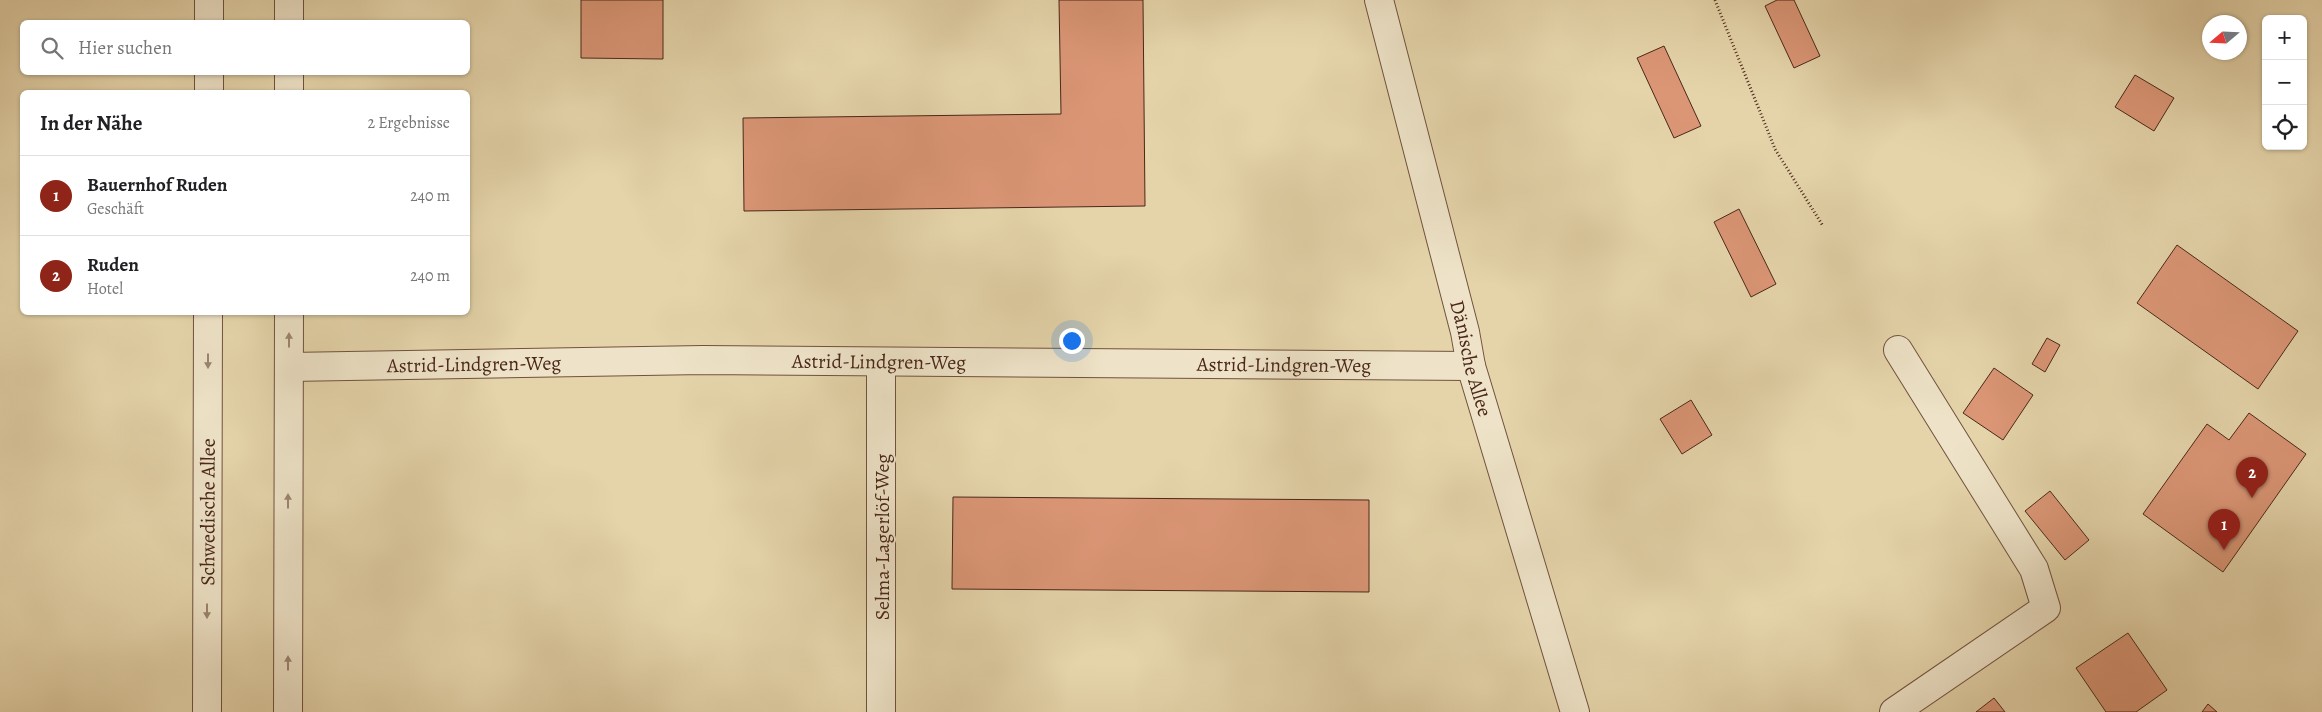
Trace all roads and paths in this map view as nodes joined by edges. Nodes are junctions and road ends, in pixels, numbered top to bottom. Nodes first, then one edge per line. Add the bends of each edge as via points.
1 (209, 0) edge
2 (289, 0) edge
3 (1379, 0) edge
4 (1715, 0) edge
5 (209, 20) edge
6 (289, 20) edge
7 (209, 75) edge
8 (289, 75) edge
9 (209, 90) edge
10 (289, 90) edge
11 (1823, 226) dead end
12 (208, 315) edge
13 (289, 315) edge
14 (1898, 350) dead end
15 (881, 362) junction
16 (1471, 366) junction
17 (288, 367) junction
18 (206, 712) edge
19 (288, 712) edge
20 (881, 712) edge
21 (1575, 712) edge
22 (1894, 712) edge

1 - 5 street
2 - 6 street
3 - 16 street, Dänische Allee
4 - 11 path via 1775,149
7 - 9 street
8 - 10 street
12 -> 18 street, Schwedische Allee
17 -> 13 street
14 - 22 street via 2034,568 2046,608
15 - 16 street, Astrid-Lindgren-Weg
15 - 17 street, Astrid-Lindgren-Weg via 703,360
15 - 20 street, Selma-Lagerlöf-Weg
16 - 21 street, Dänische Allee
19 -> 17 street

